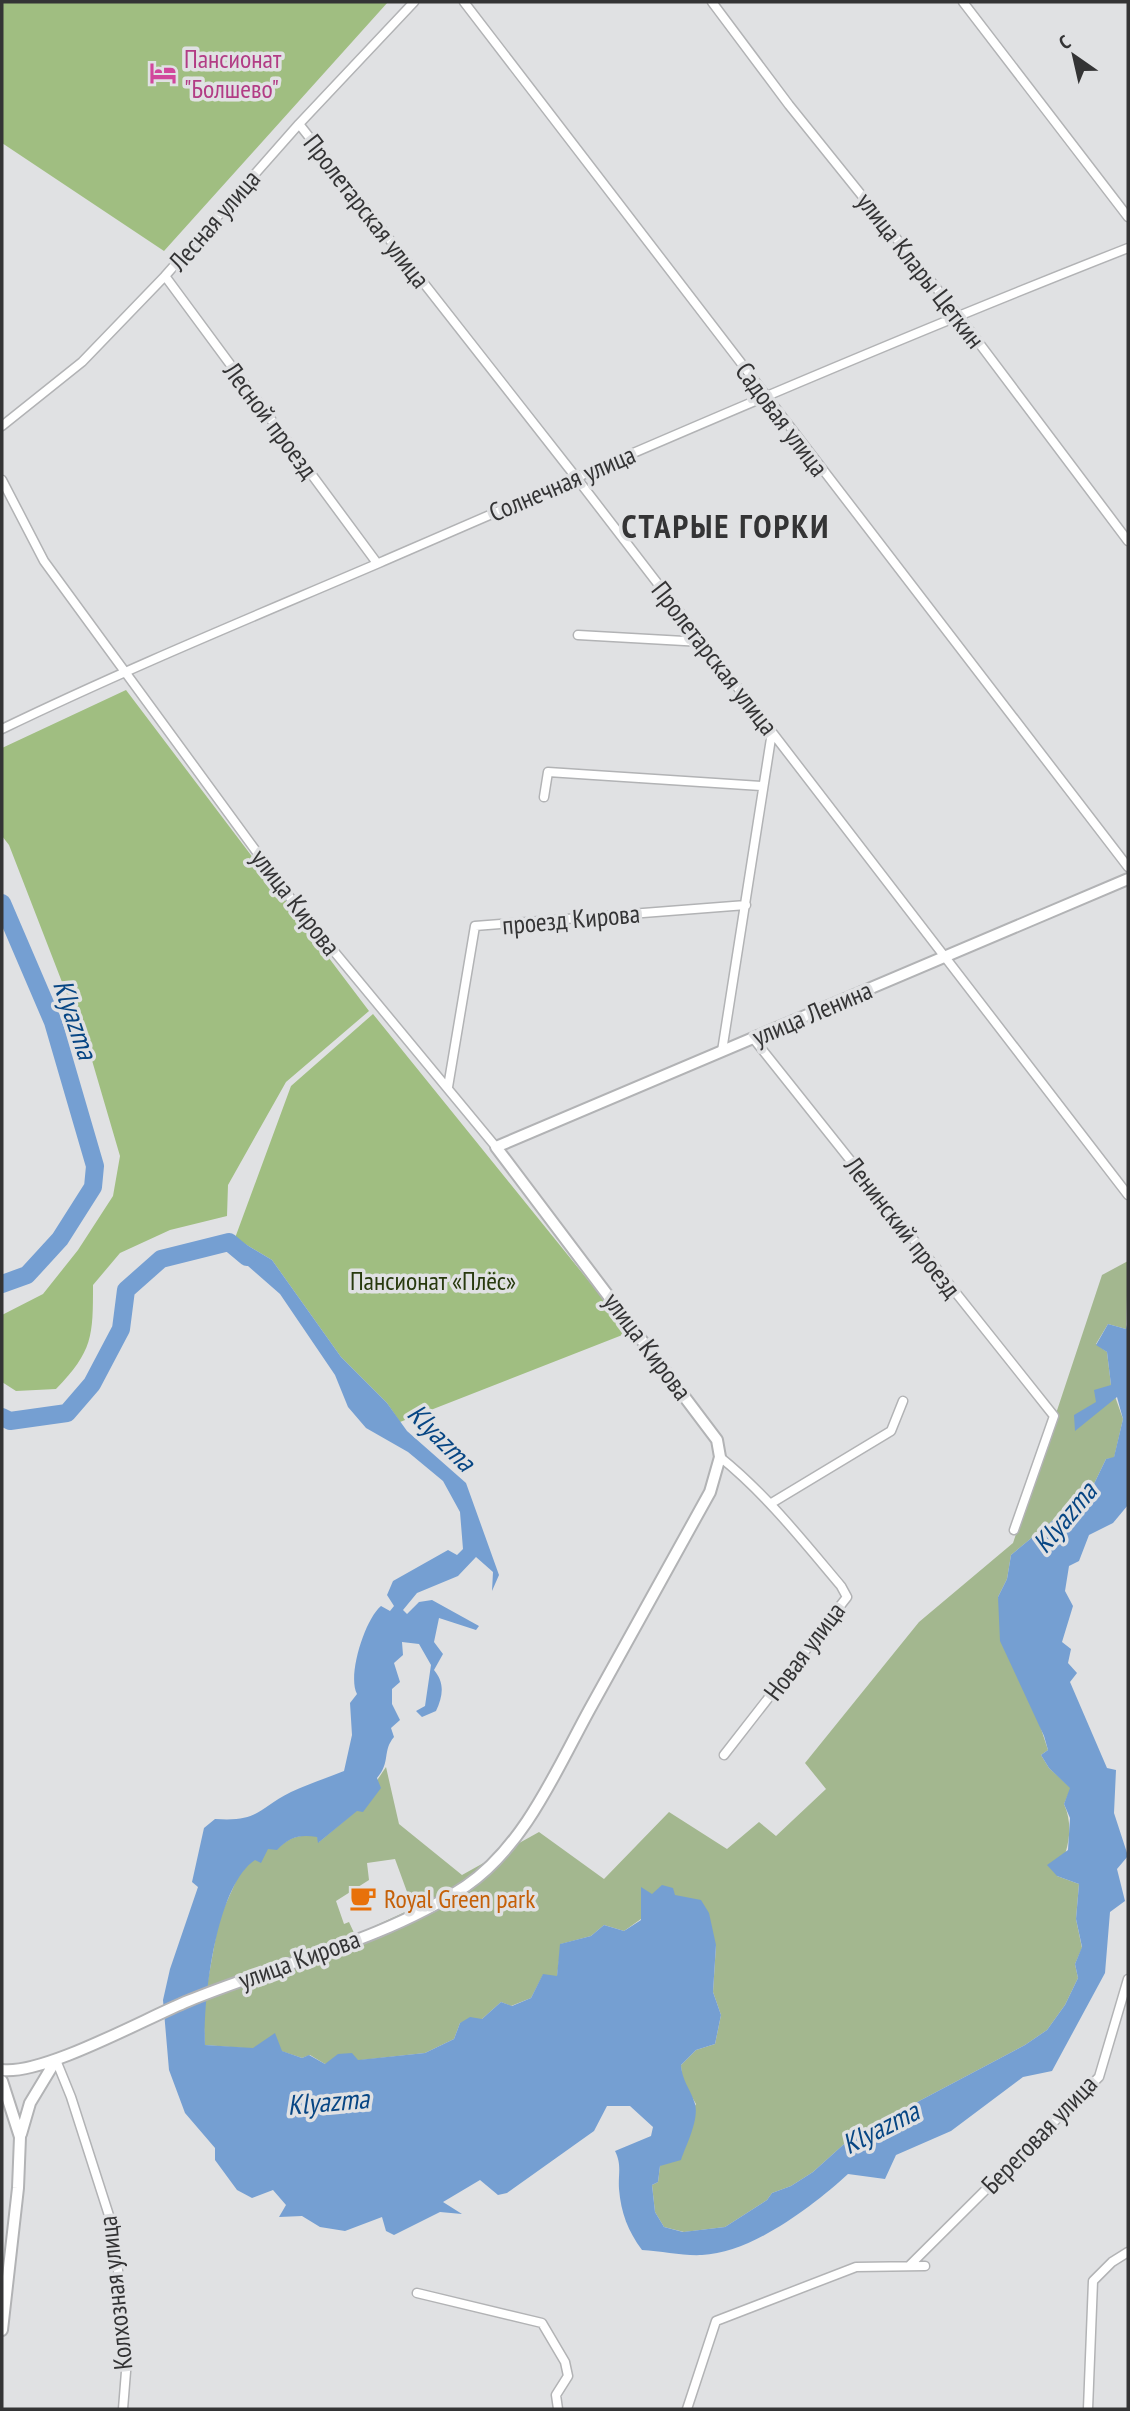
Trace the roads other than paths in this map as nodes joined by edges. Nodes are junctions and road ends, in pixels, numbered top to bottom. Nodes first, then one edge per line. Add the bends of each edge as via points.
1 (414, 2) edge
2 (464, 2) edge
3 (712, 2) edge
4 (963, 2) edge
5 (299, 124) junction
6 (1128, 217) edge
7 (1128, 248) edge
8 (165, 276) junction
9 (958, 315) junction
10 (765, 397) junction
11 (2, 426) edge
12 (575, 476) junction
13 (2, 481) edge
14 (1128, 541) edge
15 (377, 563) junction
16 (578, 635) dead end
17 (702, 642) junction
18 (122, 671) junction
19 (2, 729) edge
20 (772, 732) junction
21 (761, 786) junction
22 (544, 797) dead end
23 (1128, 867) edge
24 (1128, 879) edge
25 (746, 905) junction
26 (945, 957) junction
27 (753, 1038) junction
28 (722, 1051) junction
29 (448, 1087) junction
30 (496, 1147) junction
31 (1128, 1195) edge
32 (903, 1401) dead end
33 (720, 1457) junction
34 (771, 1504) junction
35 (1014, 1530) dead end
36 (724, 1755) dead end
37 (1128, 1979) edge
38 (56, 2060) junction
39 (2, 2070) edge
40 (2, 2081) edge
41 (20, 2137) junction
42 (1128, 2252) edge
43 (909, 2266) junction
44 (925, 2266) dead end
45 (417, 2293) dead end
46 (2, 2330) edge
47 (123, 2409) edge
48 (558, 2409) edge
49 (687, 2409) edge
50 (1088, 2409) edge

1 - 5 street, Лесная улица
2 - 10 street, Садовая улица
3 - 9 street, улица Клары Цеткин
4 - 6 street
5 - 8 street, Лесная улица
5 - 12 street, Пролетарская улица
7 - 9 street, Солнечная улица
8 - 11 street, Лесная улица via 82,362
8 - 15 street, Лесной проезд
9 - 10 street, Солнечная улица
9 - 14 street, улица Клары Цеткин
10 - 12 street, Солнечная улица
10 - 23 street, Садовая улица
12 - 15 street, Солнечная улица
12 - 17 street, Пролетарская улица
13 - 18 street, улица Кирова via 44,561
15 - 18 street, Солнечная улица
16 - 17 street
17 - 20 street, Пролетарская улица
18 - 19 street, Солнечная улица
18 - 29 street, улица Кирова via 294,903
20 - 21 street
20 - 26 street, Пролетарская улица
21 - 22 street via 548,772
21 - 25 street
24 - 26 street, улица Ленина
25 - 28 street
25 - 29 street, проезд Кирова via 475,926
26 - 27 street, улица Ленина
26 - 31 street, Пролетарская улица
27 - 28 street, улица Ленина
27 - 35 street, Ленинский проезд via 1054,1416
28 - 30 street, улица Ленина
29 - 30 street, улица Кирова
30 - 33 street, улица Кирова via 707,1424
32 - 34 street via 891,1431
33 - 34 street, Новая улица
33 - 38 street, улица Кирова via 710,1492 544,1791 508,1847 469,1884 415,1916 230,1984
34 - 36 street, Новая улица via 847,1597
37 - 43 street, Береговая улица via 1099,2077
38 - 39 street, улица Кирова via 23,2070
38 - 41 street via 30,2103
38 - 47 street, Колхозная улица via 114,2231 127,2360
40 - 41 street
41 - 46 street via 19,2188
42 - 50 street via 1093,2281
43 - 44 street
43 - 49 street via 856,2267 716,2321
45 - 48 street via 542,2323 568,2376 556,2395

